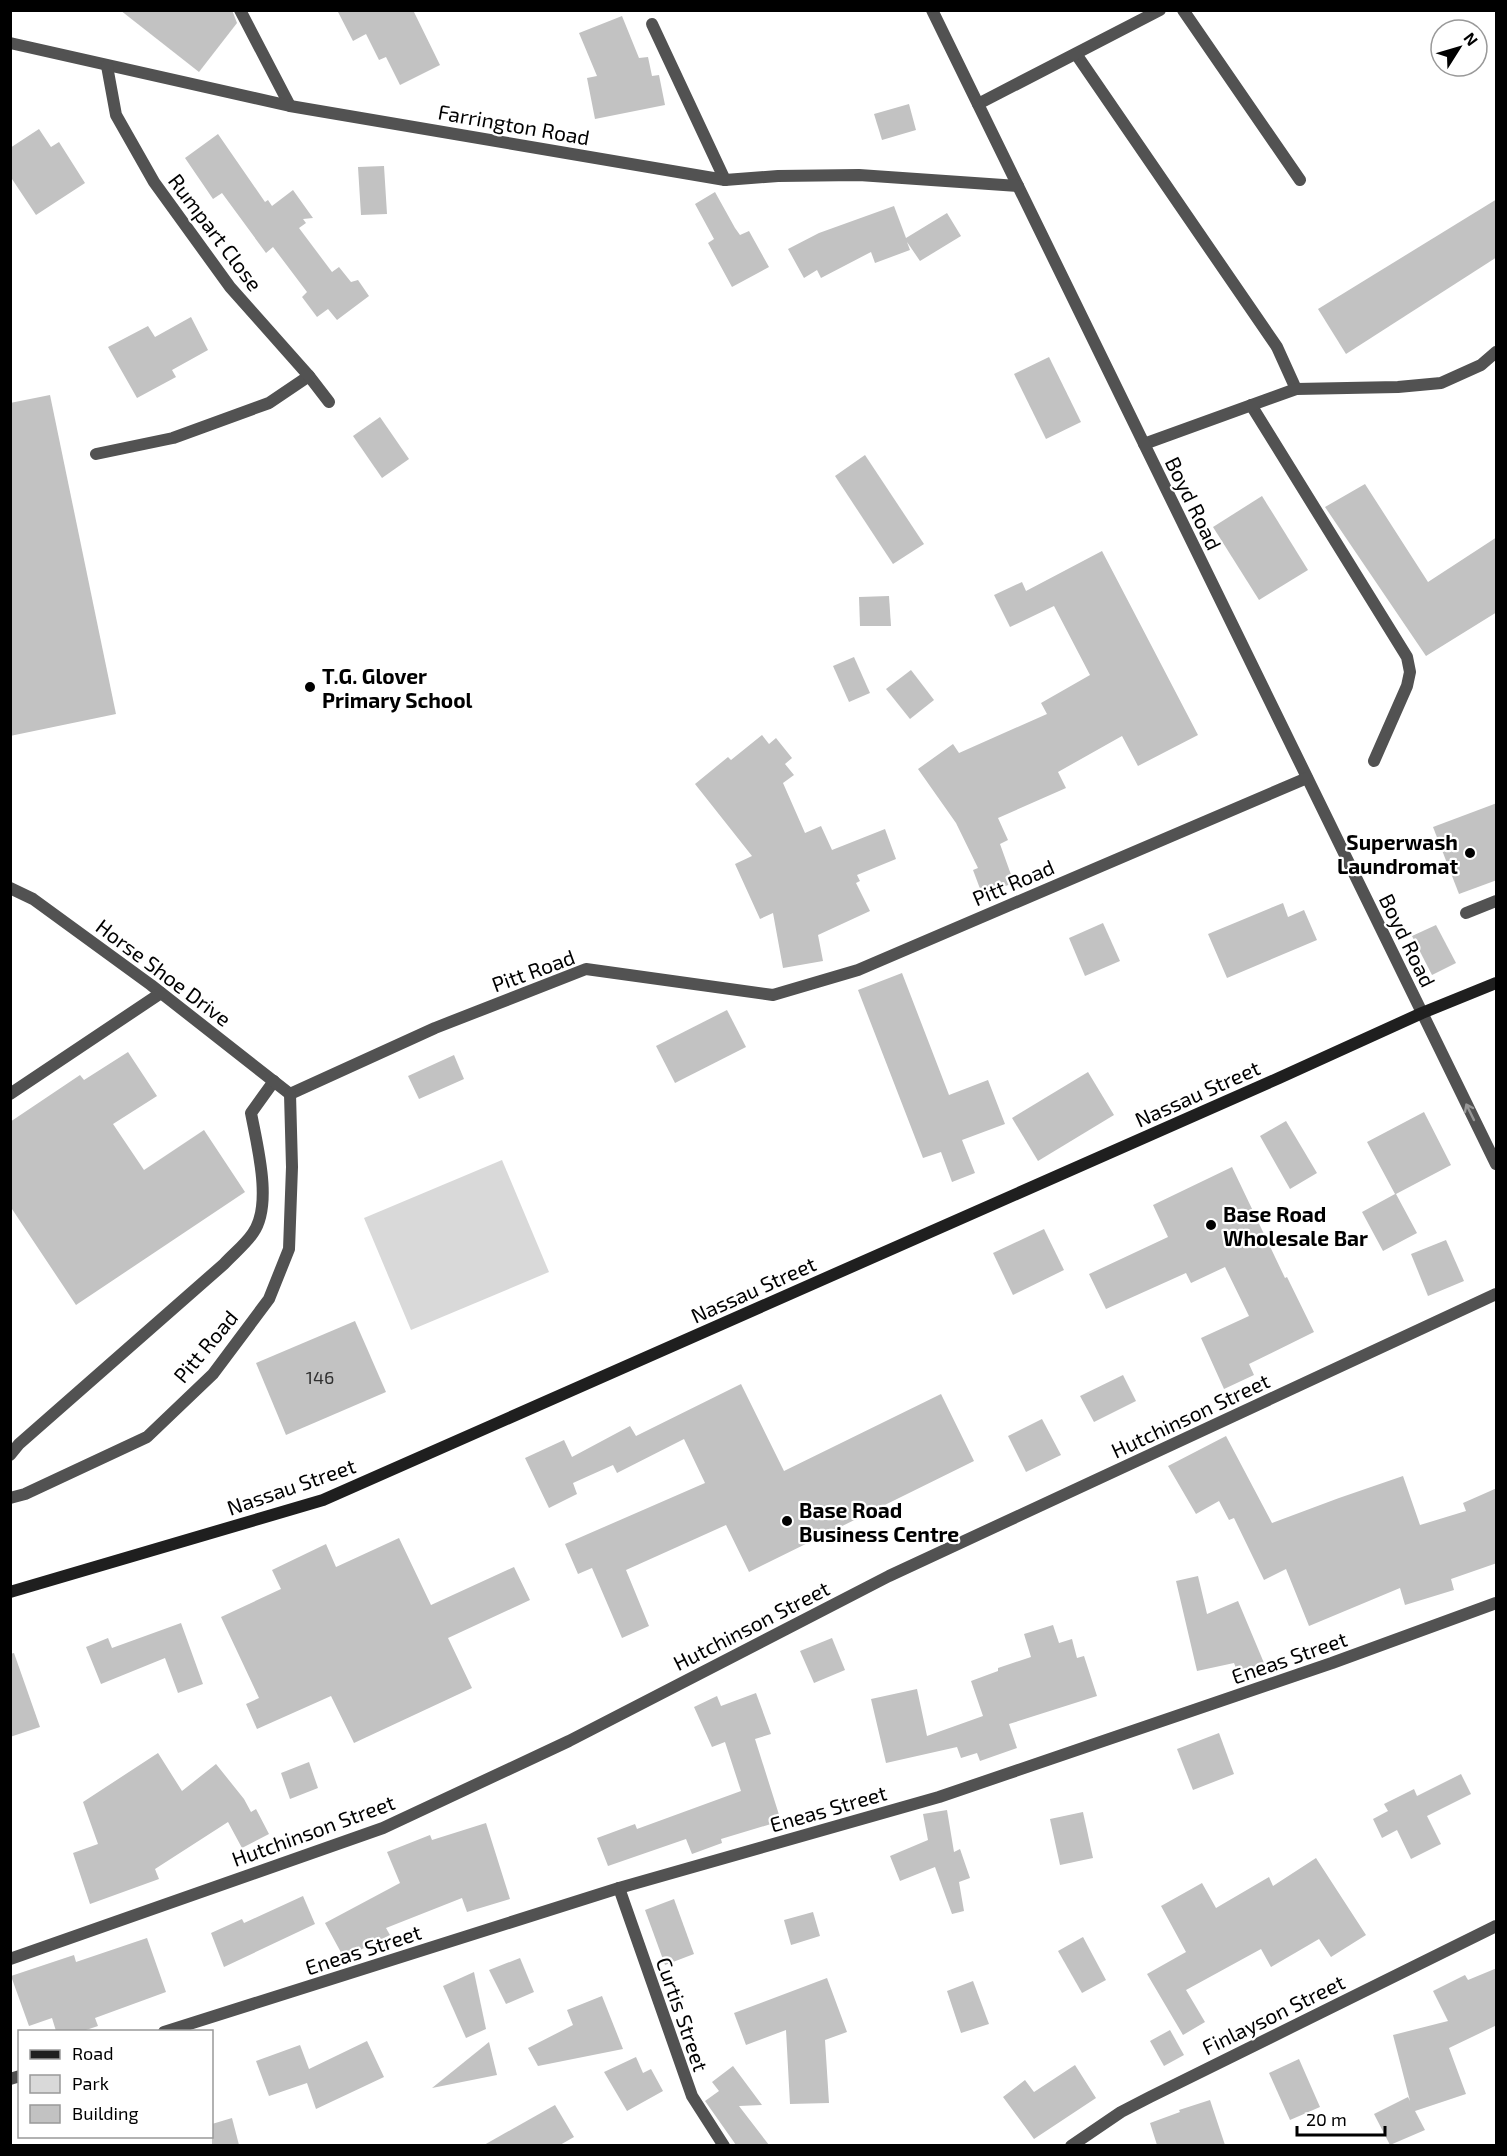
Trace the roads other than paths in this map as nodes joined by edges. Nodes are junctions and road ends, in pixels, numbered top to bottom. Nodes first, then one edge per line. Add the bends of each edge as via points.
1 (240, 10) edge
2 (932, 10) edge
3 (1160, 10) edge
4 (1183, 10) edge
5 (652, 24) dead end
6 (10, 43) edge
7 (1076, 54) junction
8 (107, 66) junction
9 (978, 104) junction
10 (290, 106) junction
11 (725, 180) junction
12 (1300, 180) dead end
13 (1017, 186) junction
14 (1497, 351) edge
15 (309, 376) junction
16 (1296, 389) junction
17 (329, 402) dead end
18 (1251, 405) junction
19 (1144, 444) junction
20 (96, 454) dead end
21 (1374, 761) dead end
22 (1306, 778) junction
23 (10, 888) edge
24 (1497, 901) edge
25 (1466, 913) dead end
26 (1497, 983) edge
27 (161, 993) junction
28 (1422, 1013) junction
29 (274, 1081) junction
30 (10, 1094) edge
31 (290, 1094) junction
32 (1497, 1164) edge
33 (1497, 1294) edge
34 (10, 1455) edge
35 (10, 1498) edge
36 (10, 1593) edge
37 (1497, 1603) edge
38 (619, 1888) junction
39 (1497, 1926) edge
40 (10, 1959) edge
41 (167, 2030) edge
42 (724, 2145) edge
43 (1071, 2145) edge

1 - 10 street
2 - 9 street, Boyd Road
3 - 7 street
4 - 12 street
5 - 11 street
6 - 8 street, Farrington Road
7 - 9 street
7 - 16 street via 1277,347
8 - 10 street, Farrington Road
8 - 15 street, Rumpart Close via 116,115 154,182 230,287
9 - 13 street, Boyd Road
10 - 11 street, Farrington Road
11 - 13 street, Farrington Road via 859,175
13 - 19 street, Boyd Road
14 - 16 street via 1481,365 1441,383
15 - 17 street, Rumpart Close
15 - 20 street via 268,403 173,438
16 - 18 street
18 - 19 street
18 - 21 street via 1407,657 1407,686
19 - 22 street, Boyd Road
22 - 28 street, Boyd Road
22 - 31 street, Pitt Road via 858,970 773,996 586,969 435,1028
23 - 27 street, Horse Shoe Drive via 33,899
24 - 25 street
26 - 28 main road, Nassau Street
27 - 29 street, Horse Shoe Drive
27 - 30 street
32 -> 28 street, Boyd Road
28 - 36 main road, Nassau Street via 323,1500
29 - 31 street, Horse Shoe Drive
29 - 34 street via 251,1113 262,1180 262,1207 254,1232 224,1264
31 - 35 street, Pitt Road via 289,1249 269,1299 213,1374 147,1437
33 - 40 street, Hutchinson Street via 889,1576 569,1741 383,1828
37 - 38 street, Eneas Street via 939,1797
38 - 41 street, Eneas Street
38 - 42 street, Curtis Street via 692,2096
39 - 43 street, Finlayson Street via 1150,2097

